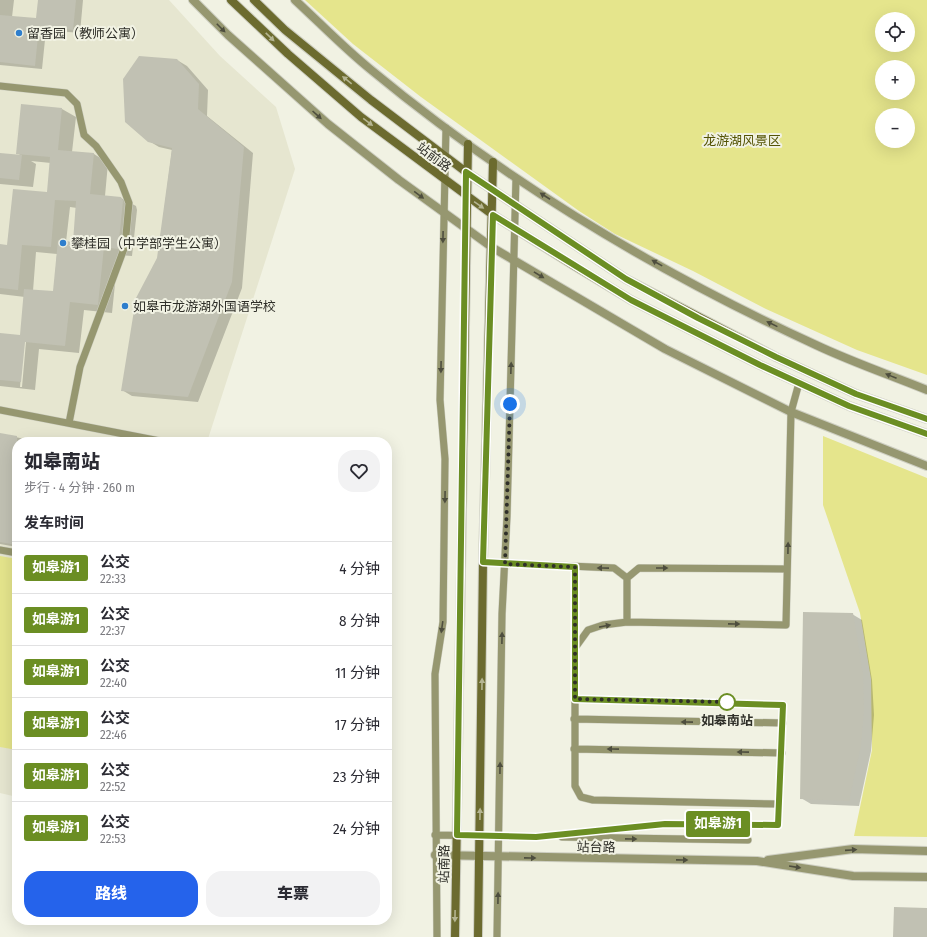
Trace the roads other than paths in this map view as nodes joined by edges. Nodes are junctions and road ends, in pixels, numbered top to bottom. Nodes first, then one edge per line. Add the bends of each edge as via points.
1 (193, 0) edge
2 (231, 0) edge
3 (254, 0) edge
4 (295, 0) edge
5 (0, 86) edge
6 (446, 128) junction
7 (468, 144) junction
8 (446, 157) junction
9 (494, 162) junction
10 (466, 172) junction
11 (516, 178) junction
12 (445, 180) junction
13 (493, 190) junction
14 (466, 196) junction
15 (516, 205) junction
16 (444, 212) junction
17 (493, 215) junction
18 (465, 228) junction
19 (515, 229) junction
20 (493, 248) junction
21 (514, 260) junction
22 (799, 383) junction
23 (927, 390) edge
24 (0, 410) edge
25 (791, 412) junction
26 (927, 419) edge
27 (69, 423) junction
28 (927, 434) edge
29 (140, 437) edge
30 (927, 466) edge
31 (0, 550) edge
32 (12, 552) edge
33 (483, 562) junction
34 (505, 564) junction
35 (575, 567) junction
36 (788, 569) junction
37 (627, 578) junction
38 (627, 622) junction
39 (575, 648) junction
40 (575, 699) junction
41 (574, 719) junction
42 (782, 724) junction
43 (574, 749) junction
44 (782, 753) junction
45 (779, 804) junction
46 (435, 835) junction
47 (457, 835) junction
48 (480, 836) junction
49 (500, 836) junction
50 (536, 837) junction
51 (748, 840) dead end
52 (927, 851) edge
53 (435, 855) junction
54 (456, 856) junction
55 (479, 857) junction
56 (499, 858) junction
57 (757, 861) junction
58 (927, 877) edge
59 (437, 937) edge
60 (455, 937) edge
61 (478, 937) edge
62 (497, 937) edge

1 -> 16 street via 328,124
2 -> 12 street, 站前路 via 288,54 361,117
8 -> 3 street, 站前路 via 371,100
4 - 6 street via 369,68
5 - 27 lane via 66,93 76,104 84,135 96,146 117,177 129,203 125,246 80,366
6 - 7 street
6 - 8 lane
7 - 9 street
7 - 10 street, 站南路
8 - 10 street, 站前路
8 - 12 lane
9 - 11 street
9 - 13 street
10 - 13 street, 站前路
10 - 14 street, 站南路
11 - 15 lane
23 -> 11 street via 817,346 720,299 597,229
12 - 14 street, 站前路
12 - 16 lane
13 - 15 street, 站前路
13 - 17 street
14 -> 17 street, 站前路
14 - 18 street, 站南路
15 - 19 lane
15 - 26 street, 站前路 via 626,279 698,318 856,394
16 - 18 street
16 -> 46 lane via 440,400 445,467 443,622 435,674
17 - 19 street, 站前路
17 - 20 street
18 - 20 street
18 - 47 street, 站南路
19 - 21 lane
19 - 22 street, 站前路 via 631,300
20 - 21 street
20 - 33 street
21 -> 25 street via 665,349
34 -> 21 lane
22 - 25 lane
22 - 28 street, 站前路 via 849,406
24 - 27 lane
25 - 30 street
36 -> 25 lane
27 - 29 lane
31 - 32 lane
33 - 34 lane
48 -> 33 street
34 - 35 lane
49 -> 34 lane
37 -> 35 lane via 614,568
35 - 39 lane
37 -> 36 lane via 639,568
38 -> 36 lane via 786,625
37 - 38 lane
39 -> 38 lane via 588,630
39 - 40 lane
40 - 41 lane
40 - 42 lane via 783,705
42 -> 41 lane
41 - 43 lane
42 - 44 lane
44 -> 43 lane
43 - 45 lane via 575,786 581,797 593,800
44 - 45 lane
45 - 50 lane via 778,825 665,824
46 - 47 lane
46 - 53 lane
47 - 48 lane
47 - 54 street, 站南路
48 - 49 lane
48 - 55 street
49 - 50 lane
49 - 56 lane
50 -> 51 lane
57 -> 52 street, 站台路 via 853,850
53 - 54 street, 站台路
53 - 59 lane
54 - 55 street, 站台路
54 -> 60 street, 站南路
55 - 56 street, 站台路
55 - 61 street
56 -> 57 street, 站台路
62 -> 56 lane
57 -> 58 street, 站台路 via 853,876

